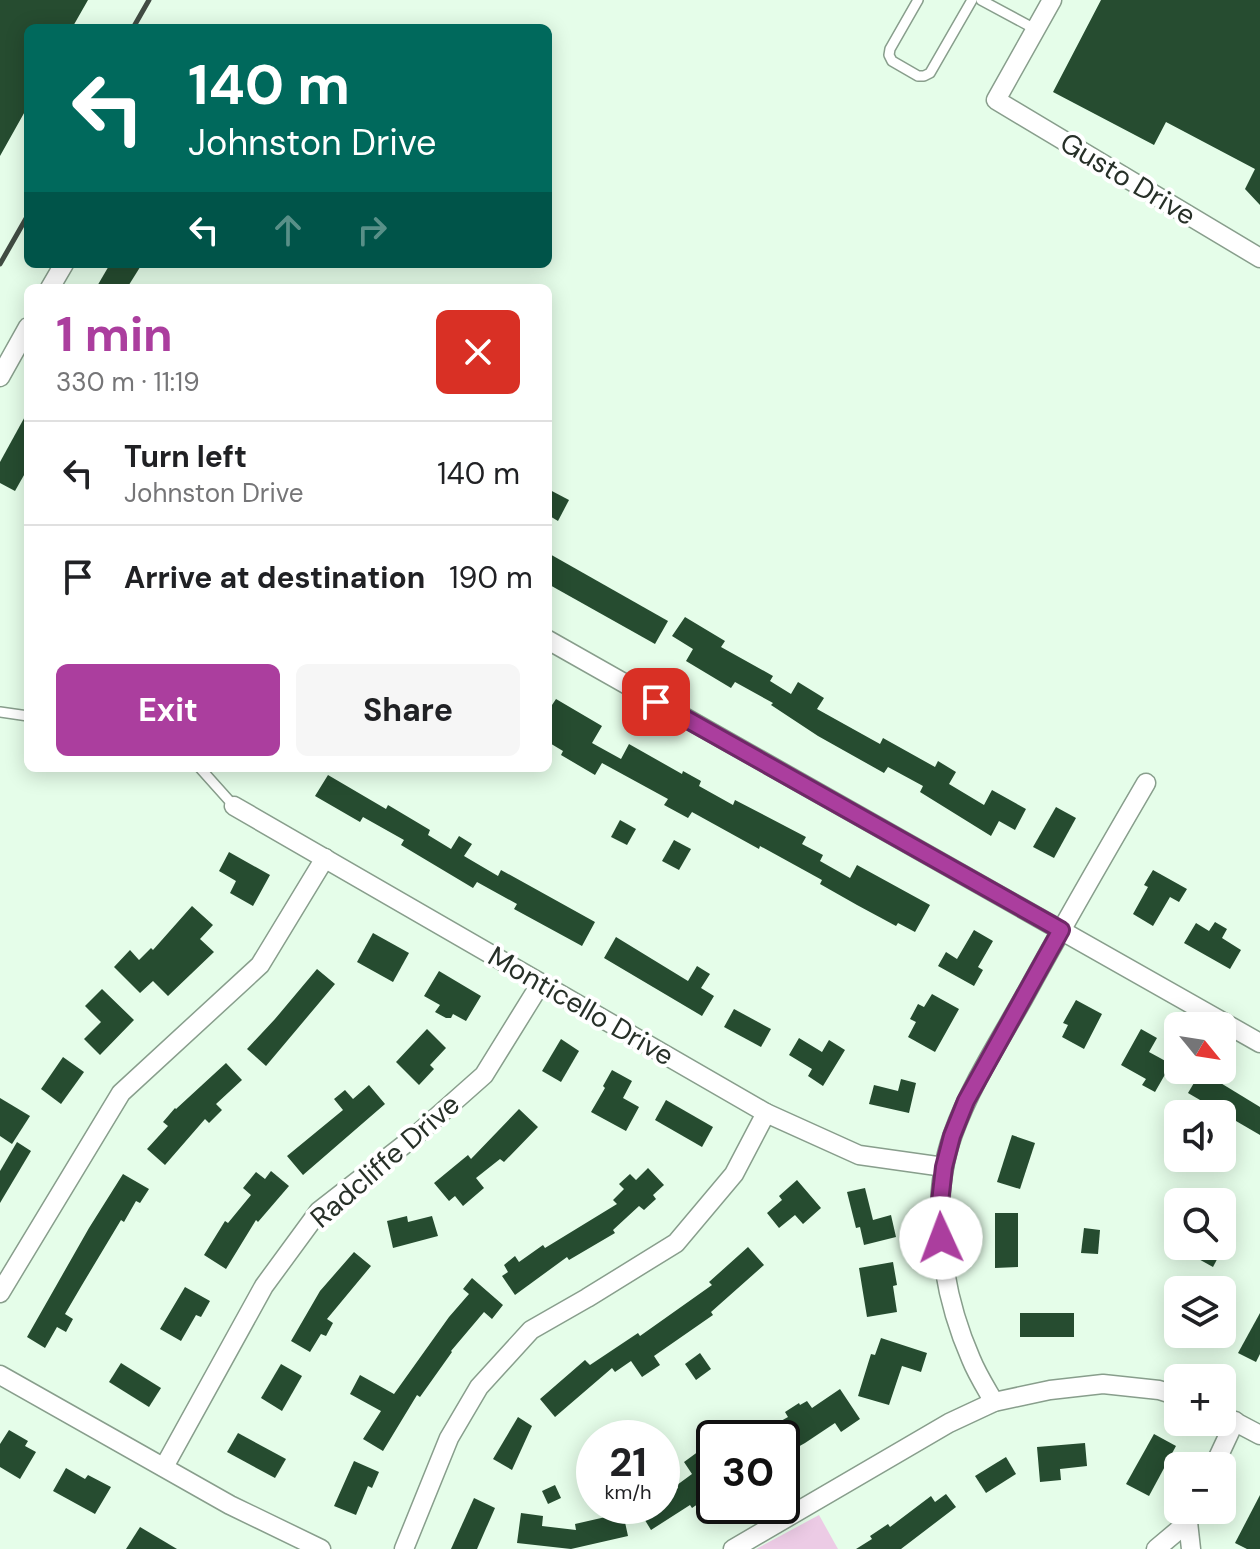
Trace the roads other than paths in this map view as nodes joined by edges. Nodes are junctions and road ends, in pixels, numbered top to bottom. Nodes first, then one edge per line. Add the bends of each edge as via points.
1 (918, 0) edge
2 (972, 0) edge
3 (981, 0) edge
4 (1052, 0) edge
5 (1035, 29) junction
6 (1260, 258) edge
7 (24, 340) edge
8 (0, 377) edge
9 (552, 642) edge
10 (0, 712) edge
11 (24, 715) edge
12 (204, 772) edge
13 (1146, 783) dead end
14 (234, 806) joint
15 (325, 858) junction
16 (1061, 930) junction
17 (541, 983) junction
18 (1260, 1043) edge
19 (766, 1113) junction
20 (944, 1167) junction
21 (0, 1293) edge
22 (0, 1375) edge
23 (1164, 1392) edge
24 (994, 1402) junction
25 (1236, 1422) edge
26 (1260, 1435) edge
27 (164, 1467) junction
28 (1183, 1524) edge
29 (1191, 1524) edge
30 (321, 1549) edge
31 (404, 1549) edge
32 (733, 1549) edge
33 (1156, 1549) edge
34 (1191, 1549) edge

1 - 2 lane via 889,55 924,76
3 - 5 lane
4 - 5 street
5 - 6 street, Gusto Drive via 996,100
7 - 8 street
9 - 16 street
10 - 11 lane
12 - 14 lane
13 - 16 street
14 - 15 street, Monticello Drive
15 - 17 street, Monticello Drive
15 - 21 street via 260,965 121,1093
16 - 18 street
16 - 20 street via 966,1101
17 - 19 street, Monticello Drive
17 - 27 street, Radcliffe Drive via 484,1075 319,1211 264,1286
19 - 20 street, Monticello Drive via 859,1155
19 - 31 street via 734,1174 676,1243 531,1330 479,1387 449,1438
20 - 24 street via 940,1202 947,1285 971,1360
22 - 27 street
23 - 24 street via 1103,1384
24 - 32 street
25 - 26 street
27 - 30 street
28 - 33 street
29 - 34 street

